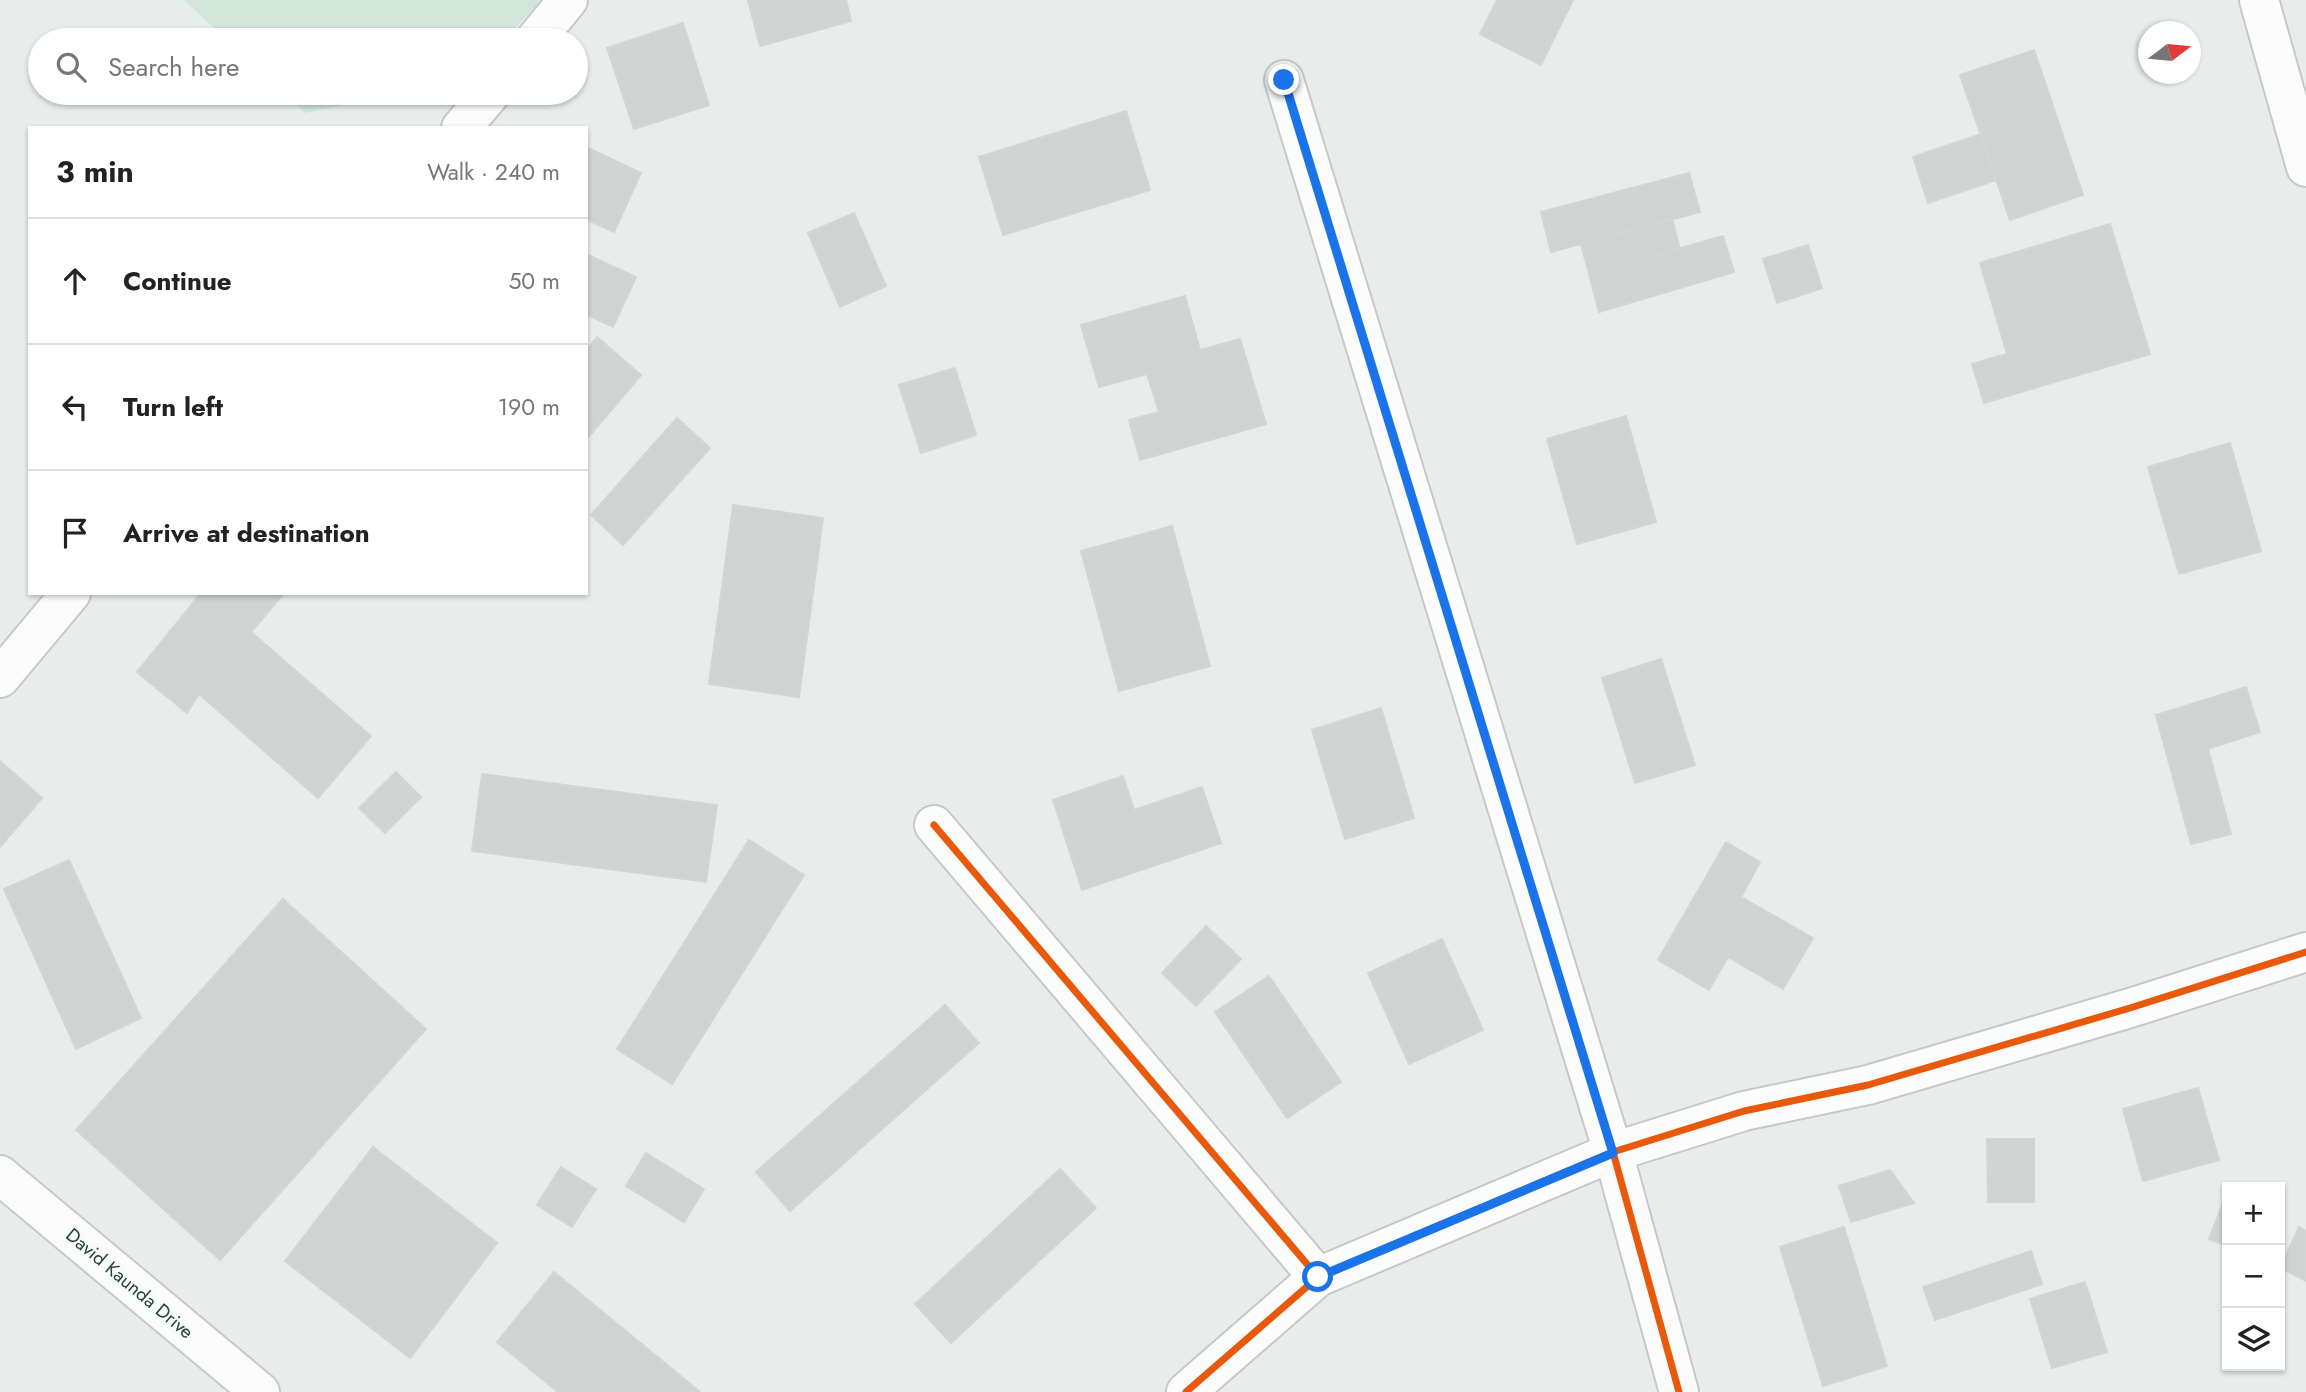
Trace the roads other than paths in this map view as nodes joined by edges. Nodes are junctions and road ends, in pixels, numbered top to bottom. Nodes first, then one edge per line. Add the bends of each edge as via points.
1 (568, 0) edge
2 (2259, 0) edge
3 (545, 28) edge
4 (1284, 80) dead end
5 (481, 105) edge
6 (463, 126) edge
7 (2306, 167) edge
8 (69, 595) edge
9 (0, 678) edge
10 (933, 825) dead end
11 (2306, 952) edge
12 (1613, 1153) junction
13 (0, 1175) edge
14 (1318, 1277) junction
15 (260, 1392) edge
16 (1186, 1392) edge
17 (1679, 1392) edge

1 - 3 street
2 - 7 street
4 - 12 street
5 - 6 street
8 - 9 street
10 - 14 street
11 - 12 street via 1881,1081 1744,1111
12 - 14 street
12 - 17 street
13 - 15 street, David Kaunda Drive
14 - 16 street

